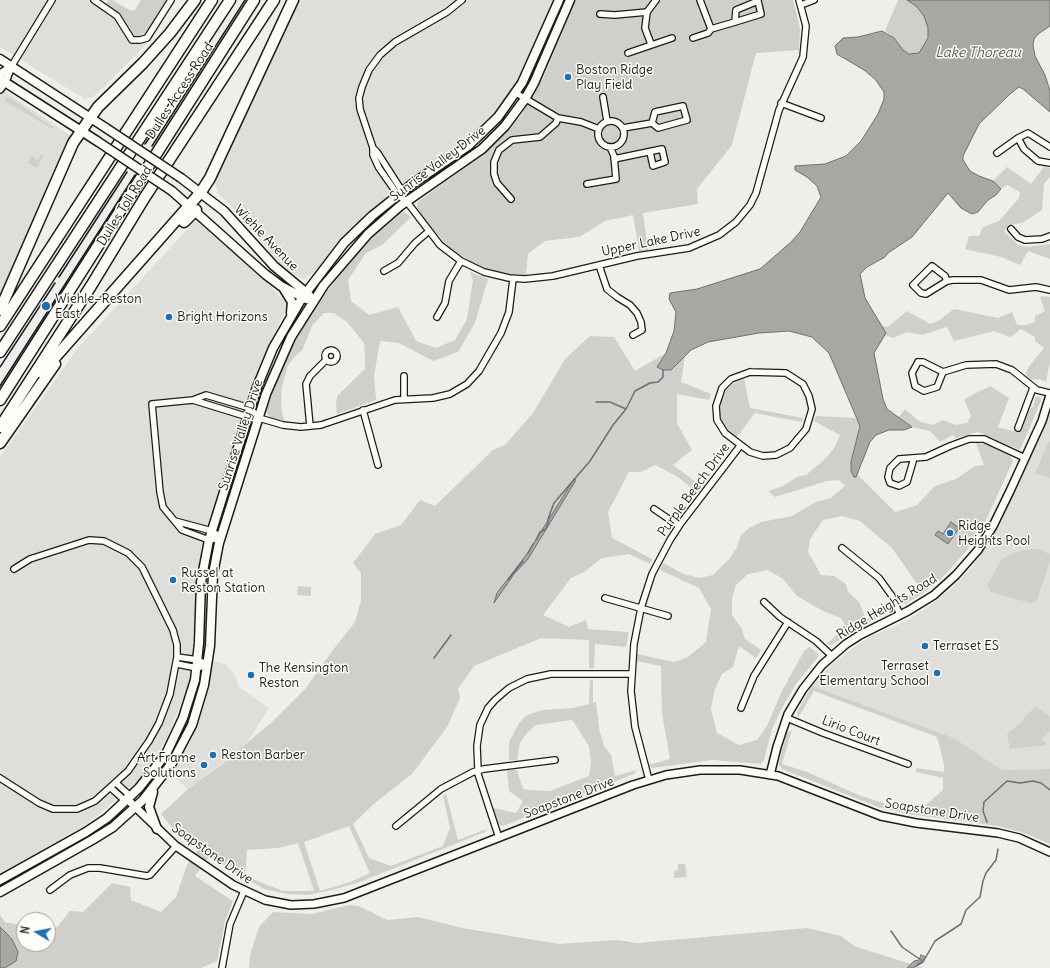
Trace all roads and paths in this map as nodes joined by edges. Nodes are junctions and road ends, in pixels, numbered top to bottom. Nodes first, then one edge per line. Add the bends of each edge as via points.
1 (52, 0) edge
2 (171, 0) edge
3 (195, 0) edge
4 (212, 0) edge
5 (230, 0) edge
6 (254, 0) edge
7 (274, 0) edge
8 (293, 0) edge
9 (462, 0) edge
10 (559, 0) edge
11 (570, 0) edge
12 (656, 0) edge
13 (700, 0) edge
14 (814, 0) edge
15 (97, 1) edge
16 (800, 2) edge
17 (647, 12) junction
18 (600, 14) dead end
19 (734, 22) junction
20 (711, 28) junction
21 (672, 38) dead end
22 (693, 38) dead end
23 (652, 44) junction
24 (628, 53) dead end
25 (0, 59) edge
26 (11, 67) junction
27 (0, 74) edge
28 (3, 80) edge
29 (0, 89) edge
30 (516, 93) junction
31 (602, 97) dead end
32 (525, 99) junction
33 (781, 103) junction
34 (90, 117) junction
35 (558, 118) junction
36 (821, 118) dead end
37 (607, 121) junction
38 (652, 123) junction
39 (623, 128) junction
40 (599, 129) junction
41 (81, 132) junction
42 (1018, 138) junction
43 (610, 147) junction
44 (1050, 147) edge
45 (650, 152) dead end
46 (997, 153) dead end
47 (614, 159) junction
48 (1050, 163) edge
49 (587, 184) dead end
50 (201, 192) junction
51 (400, 193) junction
52 (510, 199) dead end
53 (407, 202) junction
54 (193, 208) junction
55 (1011, 229) dead end
56 (429, 231) junction
57 (1050, 236) edge
58 (461, 261) junction
59 (599, 265) junction
60 (384, 271) dead end
61 (282, 274) junction
62 (318, 276) junction
63 (514, 279) junction
64 (947, 281) junction
65 (281, 286) junction
66 (1050, 290) edge
67 (304, 295) junction
68 (313, 300) junction
69 (0, 310) edge
70 (291, 316) junction
71 (437, 317) dead end
72 (0, 326) edge
73 (633, 335) dead end
74 (0, 352) edge
75 (326, 360) dead end
76 (943, 372) junction
77 (404, 376) dead end
78 (32, 378) junction
79 (1033, 388) junction
80 (1050, 394) edge
81 (404, 399) junction
82 (0, 400) edge
83 (193, 400) junction
84 (250, 408) junction
85 (364, 410) junction
86 (248, 417) junction
87 (259, 418) junction
88 (310, 426) junction
89 (0, 427) edge
90 (1018, 428) dead end
91 (0, 443) edge
92 (740, 446) junction
93 (914, 458) junction
94 (1025, 458) junction
95 (378, 465) dead end
96 (654, 509) dead end
97 (175, 521) junction
98 (679, 526) junction
99 (212, 531) junction
100 (221, 538) junction
101 (209, 540) junction
102 (842, 548) dead end
103 (14, 569) dead end
104 (605, 598) dead end
105 (764, 602) dead end
106 (641, 608) junction
107 (900, 615) junction
108 (668, 616) dead end
109 (788, 622) junction
110 (832, 656) junction
111 (177, 657) junction
112 (177, 664) junction
113 (197, 664) junction
114 (207, 665) junction
115 (631, 674) junction
116 (741, 708) dead end
117 (787, 718) junction
118 (555, 760) dead end
119 (908, 764) dead end
120 (478, 770) junction
121 (770, 775) junction
122 (0, 778) edge
123 (649, 780) junction
124 (116, 783) junction
125 (154, 787) junction
126 (111, 788) junction
127 (128, 800) junction
128 (136, 808) junction
129 (396, 826) dead end
130 (157, 829) junction
131 (499, 838) junction
132 (176, 846) junction
133 (1050, 852) edge
134 (0, 880) edge
135 (50, 890) dead end
136 (244, 891) junction
137 (0, 892) edge
138 (222, 968) edge

1 - 26 street
2 - 15 street via 147,38 140,40 132,40 117,16
3 - 34 highway via 144,63
4 - 72 highway
5 - 74 highway, Dulles Access Road
6 - 82 highway, Dulles Access Road
7 - 78 highway, Dulles Toll Road via 145,197
8 - 50 highway via 210,178
9 - 51 street, Upper Lake Drive via 447,12 387,48 375,61 362,87 359,103 375,161
10 - 30 main road, Sunrise Valley Drive
11 - 32 main road, Sunrise Valley Drive
12 - 17 street
13 - 20 street
14 - 16 street
16 - 33 street, Upper Lake Drive via 806,26 805,47 799,67
17 - 18 street
17 - 23 street via 645,28
19 - 19 street via 736,10 758,2 761,14
19 - 20 street
20 - 22 street via 708,32
21 - 23 street
23 - 24 street
25 - 26 main road, Wiehle Avenue
26 - 27 street
26 - 28 street
26 - 34 main road, Wiehle Avenue
28 - 29 street
28 - 41 main road, Wiehle Avenue
30 - 32 street
30 - 51 main road, Sunrise Valley Drive via 478,138
31 - 37 street
32 - 35 street
32 - 53 main road, Sunrise Valley Drive via 505,126 482,149
33 - 36 street
33 - 59 street, Upper Lake Drive via 756,193 732,226 699,245
34 - 41 highway
34 - 50 main road, Wiehle Avenue, bridge
35 - 40 street via 581,122
35 - 52 street via 553,127 540,137 512,140 500,150 494,162 494,174 497,183
37 - 39 street via 615,121
37 - 40 street
38 - 38 street via 655,112 683,106 687,120 658,128
38 - 39 street
39 - 43 street via 623,140
40 - 43 street via 602,144
41 - 54 main road, Wiehle Avenue, bridge via 172,191
41 - 69 highway via 73,143
42 - 44 street via 1028,134
42 - 46 street
42 - 48 street via 1024,150 1038,161
43 - 47 street
45 - 47 street
47 - 49 street via 616,179
50 - 54 highway
50 - 61 main road, Wiehle Avenue via 224,212
51 - 53 street, Upper Lake Drive
51 - 62 main road, Sunrise Valley Drive via 358,229
53 - 56 street, Upper Lake Drive
53 - 68 main road, Sunrise Valley Drive via 364,238
54 - 65 main road, Wiehle Avenue
54 - 78 highway via 104,301 51,362
54 - 91 highway via 62,356 31,396
55 - 57 street via 1025,240
56 - 58 street, Upper Lake Drive via 440,245
56 - 60 street via 398,263
58 - 63 street, Upper Lake Drive via 484,272
58 - 71 street via 449,281 445,303
59 - 63 street, Upper Lake Drive via 541,278
59 - 73 street via 607,289 634,309 641,322 642,330
61 - 62 main road via 304,281
61 - 67 main road, Wiehle Avenue
62 - 67 main road, Sunrise Valley Drive
63 - 81 street via 505,324 473,378 459,389 442,397
64 - 64 street via 945,276 932,266 913,285 921,293 926,294
64 - 66 street via 981,280 1009,290 1036,287
65 - 67 main road, Wiehle Avenue
65 - 70 main road via 292,302
67 - 68 main road, Wiehle Avenue
67 - 70 main road, Sunrise Valley Drive
68 - 87 main road, Sunrise Valley Drive via 283,352
70 - 84 main road, Sunrise Valley Drive via 264,368
75 - 88 street via 310,376 306,384
76 - 76 street via 918,362 913,370 913,381 918,388 930,390 939,385
76 - 79 street via 966,365 996,364 1012,370
77 - 81 street
78 - 89 highway, Dulles Toll Road
79 - 80 street
79 - 90 street
80 - 94 street, Ridge Heights Road via 1042,421
81 - 85 street
83 - 84 street via 206,395
83 - 86 street
83 - 97 street via 152,404 161,500 166,512
84 - 86 main road, Sunrise Valley Drive
84 - 87 street
85 - 88 street
85 - 95 street
86 - 87 street
86 - 99 main road, Sunrise Valley Drive
87 - 88 street via 292,427
87 - 100 main road, Sunrise Valley Drive
92 - 92 street, Purple Beech Drive via 725,433 717,420 717,400 726,383 737,375 750,372 779,372 798,380 807,390 812,409 806,429 796,443 783,453 769,456 756,455
92 - 98 street, Purple Beech Drive
93 - 93 street via 908,482 899,486 890,483 888,473 894,462
93 - 94 street via 926,457 969,440 984,439
94 - 107 street, Ridge Heights Road via 993,526 968,562 946,586
96 - 98 street
97 - 99 street
97 - 101 street via 182,530
98 - 106 street, Purple Beech Drive via 652,574
99 - 100 street
99 - 101 main road, Sunrise Valley Drive
100 - 101 street
100 - 114 main road, Sunrise Valley Drive via 213,574
101 - 113 main road, Sunrise Valley Drive via 201,586
102 - 107 street via 879,578 892,596
103 - 111 street via 30,559 89,540 104,541 128,553 142,567 173,630
104 - 106 street
105 - 109 street
106 - 108 street
106 - 115 street, Purple Beech Drive
107 - 110 street, Ridge Heights Road via 860,635
109 - 110 street via 816,641
109 - 116 street via 754,676
110 - 117 street, Ridge Heights Road via 803,689
111 - 112 street
111 - 113 street
112 - 113 street
112 - 124 street via 170,694 155,730 142,752
113 - 114 street
113 - 127 main road, Sunrise Valley Drive via 188,706 173,741 158,766
114 - 125 main road, Sunrise Valley Drive via 200,701 189,733 172,763
115 - 120 street via 551,674 509,688 488,708 480,725 477,746
115 - 123 street, Purple Beech Drive via 635,727
117 - 119 street, Lirio Court
117 - 121 street, Ridge Heights Road
118 - 120 street
120 - 129 street via 441,789
120 - 131 street via 486,804
121 - 123 street, Soapstone Drive via 712,769 682,772
121 - 133 street, Soapstone Drive via 881,816 1005,834
122 - 126 street via 41,805 60,810 75,810 87,806
123 - 131 street, Soapstone Drive
124 - 126 street
124 - 127 street via 127,793
125 - 128 main road, Sunrise Valley Drive
125 - 130 main road via 149,807
126 - 127 street
127 - 128 street, Soapstone Drive
127 - 134 main road, Sunrise Valley Drive via 96,826
128 - 130 street, Soapstone Drive
128 - 137 main road, Sunrise Valley Drive via 92,840
130 - 132 street, Soapstone Drive
131 - 136 street, Soapstone Drive via 331,902 291,905 265,900
132 - 135 street via 147,876 88,868 76,872
132 - 136 street, Soapstone Drive
136 - 138 street via 230,924

